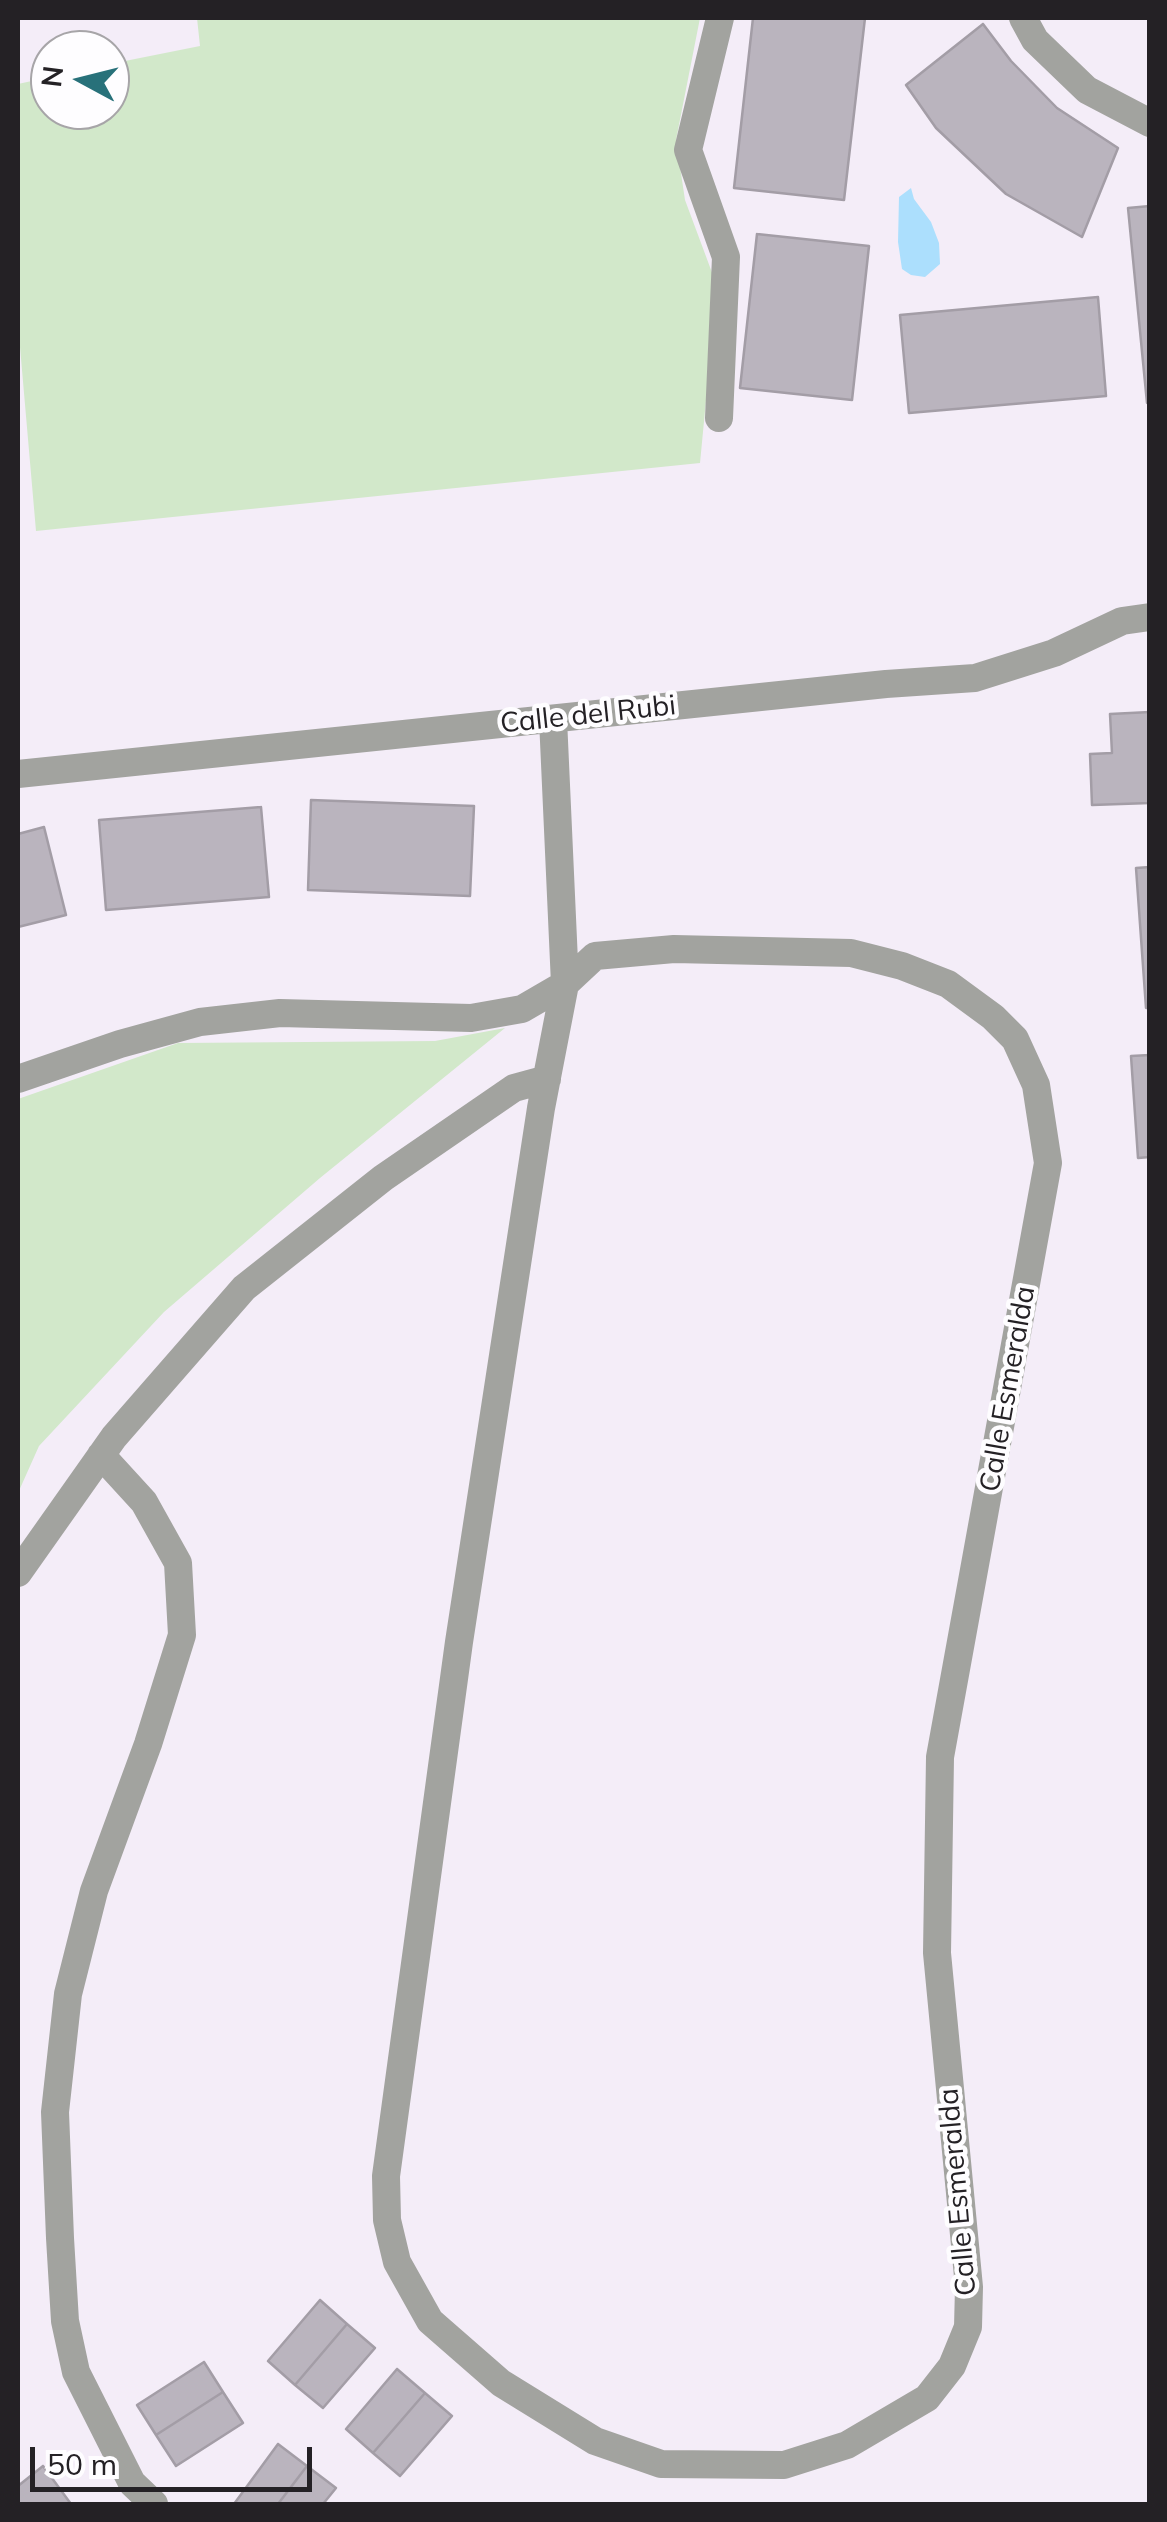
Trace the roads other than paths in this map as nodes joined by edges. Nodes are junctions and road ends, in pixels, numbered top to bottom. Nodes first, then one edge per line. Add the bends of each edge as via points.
1 (720, 18) edge
2 (1023, 18) edge
3 (1150, 123) edge
4 (719, 418) dead end
5 (1150, 617) edge
6 (553, 719) junction
7 (18, 774) edge
8 (565, 984) junction
9 (18, 1079) edge
10 (547, 1079) junction
11 (101, 1455) junction
12 (18, 1573) edge
13 (154, 2504) edge

1 - 4 street via 688,150 726,257
2 - 3 street via 1035,40 1088,90
5 - 6 street, Calle del Rubi via 975,678
6 - 7 street, Calle del Rubi
6 - 8 street, Calle Esmeralda
8 - 9 street via 522,1009 471,1018 280,1013 200,1022
8 - 10 street, Calle Esmeralda
8 - 10 street, Calle Esmeralda via 595,956 674,949 852,953 902,966 948,984 1015,1040 1036,1084 1048,1163 940,1757 937,1953 968,2326 952,2366 927,2398 846,2445 784,2465 661,2464 594,2442 502,2384 430,2322 396,2262 386,2220 386,2176 459,1642
10 - 11 street via 514,1088 382,1178 244,1288
11 - 12 street
11 - 13 street via 144,1502 178,1564 182,1635 94,1891 68,1994 56,2112 60,2238 76,2372 132,2482

